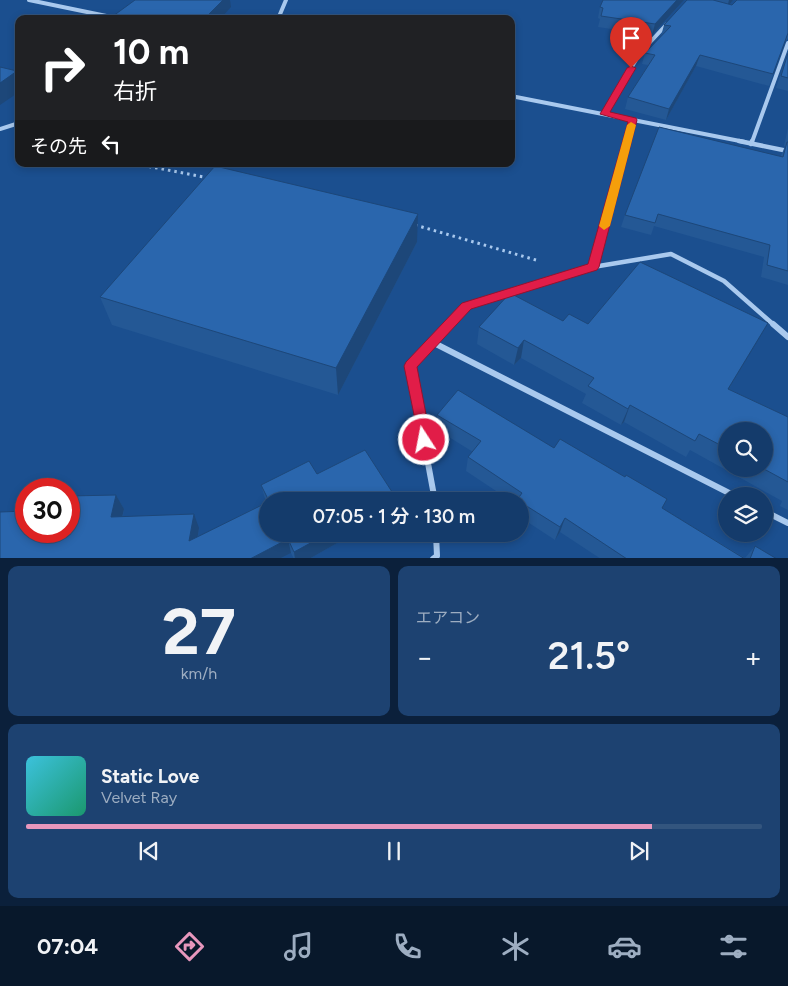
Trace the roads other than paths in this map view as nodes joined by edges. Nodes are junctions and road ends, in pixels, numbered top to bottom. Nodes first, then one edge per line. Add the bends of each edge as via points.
1 (29, 0) edge
2 (286, 0) edge
3 (102, 15) edge
4 (280, 15) edge
5 (670, 21) edge
6 (788, 43) edge
7 (515, 97) edge
8 (604, 114) junction
9 (633, 120) junction
10 (15, 124) edge
11 (0, 129) edge
12 (751, 144) junction
13 (788, 151) edge
14 (593, 267) junction
15 (788, 336) edge
16 (434, 342) junction
17 (718, 487) edge
18 (434, 492) edge
19 (773, 516) edge
20 (788, 523) edge
21 (436, 542) edge
22 (433, 558) edge

1 - 3 street
2 - 4 street
5 - 8 street via 640,53
6 - 12 street
7 - 8 street
8 - 9 street
9 - 12 street
9 - 14 street
10 - 11 street
12 - 13 street
14 - 15 street via 671,254 724,281
14 - 16 street via 466,306
16 - 17 street
16 - 18 street via 410,366
19 - 20 street
21 - 22 street via 437,556

